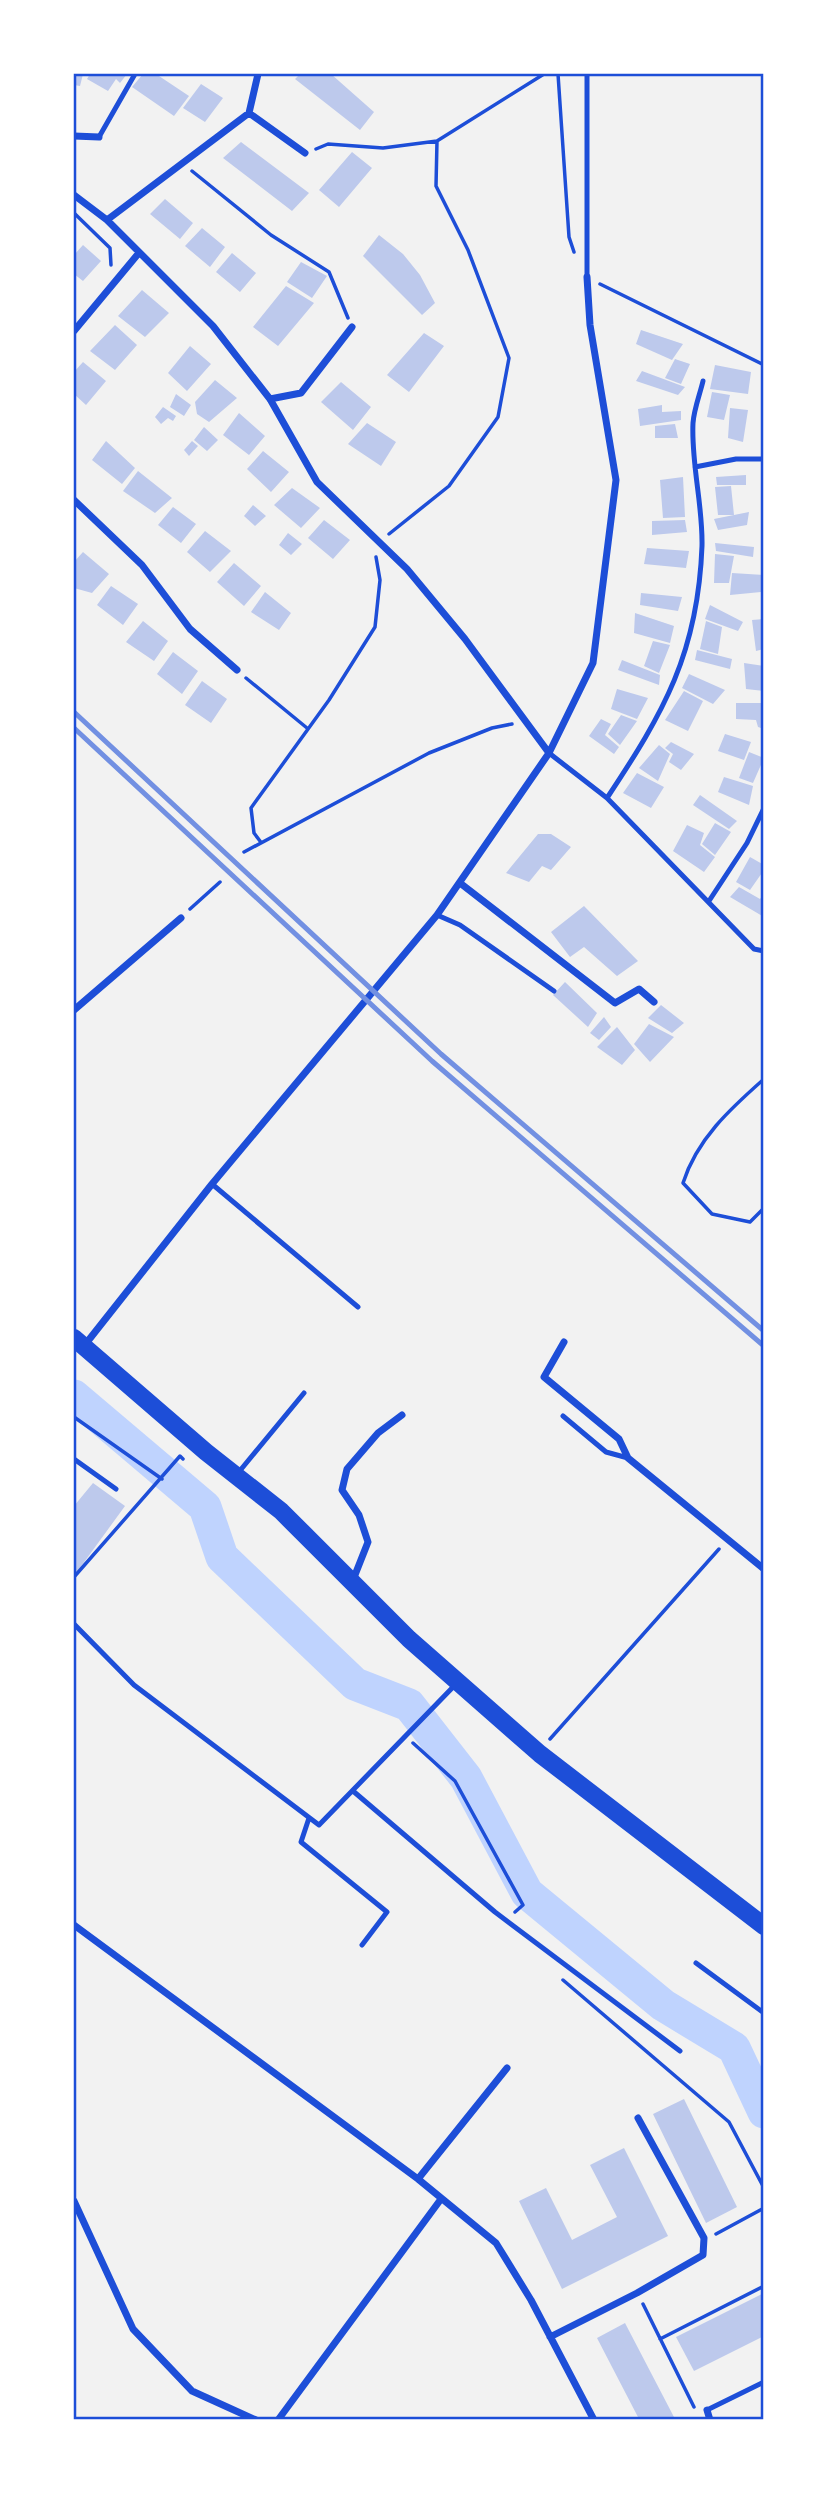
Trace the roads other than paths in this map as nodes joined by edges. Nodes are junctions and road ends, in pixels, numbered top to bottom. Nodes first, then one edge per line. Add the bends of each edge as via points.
1 (135, 74) edge
2 (258, 74) edge
3 (587, 74) edge
4 (249, 113) junction
5 (74, 136) edge
6 (99, 137) joint
7 (305, 153) road end
8 (74, 195) edge
9 (107, 220) junction
10 (138, 254) junction
11 (587, 277) joint
12 (352, 327) road end
13 (74, 331) edge
14 (704, 381) dead end
15 (270, 400) junction
16 (764, 459) edge
17 (695, 467) junction
18 (74, 500) edge
19 (237, 670) road end
20 (549, 753) junction
21 (607, 798) junction
22 (764, 808) edge
23 (460, 883) junction
24 (709, 901) junction
25 (437, 915) junction
26 (181, 918) road end
27 (764, 951) edge
28 (554, 991) dead end
29 (654, 1002) dead end
30 (74, 1010) edge
31 (212, 1184) junction
32 (358, 1307) dead end
33 (79, 1342) edge
34 (564, 1342) dead end
35 (304, 1393) dead end
36 (402, 1415) dead end
37 (563, 1416) dead end
38 (628, 1458) junction
39 (74, 1459) edge
40 (236, 1476) junction
41 (116, 1489) dead end
42 (764, 1569) edge
43 (351, 1584) junction
44 (74, 1624) edge
45 (458, 1682) junction
46 (354, 1791) junction
47 (309, 1818) junction
48 (74, 1925) edge
49 (764, 1926) edge
50 (362, 1945) dead end
51 (696, 1963) dead end
52 (764, 2013) edge
53 (680, 2051) dead end
54 (507, 2068) dead end
55 (638, 2118) dead end
56 (418, 2179) junction
57 (441, 2199) junction
58 (74, 2201) edge
59 (550, 2337) junction
60 (764, 2382) edge
61 (707, 2410) joint
62 (256, 2420) edge
63 (278, 2420) edge
64 (594, 2420) edge
65 (710, 2420) edge

1 - 6 lane
2 - 4 street
3 - 11 lane
4 - 7 street
4 - 9 street
5 - 6 street
8 - 9 street
9 - 10 street
10 - 13 street
10 - 15 street via 213,326
11 - 20 street via 590,325 616,480 593,663
12 - 15 street via 301,393
14 - 17 lane via 693,422
15 - 20 street via 317,482 407,569
16 - 17 lane
17 - 21 lane via 702,544 696,608 681,666 654,727
18 - 19 street via 142,565 190,629
20 - 21 lane
20 - 23 street
21 - 24 lane
22 - 24 lane
23 - 25 street
23 - 29 street via 615,1003 639,989
24 - 27 lane via 754,949
25 - 28 lane via 460,925
25 - 31 street
26 - 30 street
31 - 32 lane
31 - 33 street
33 - 40 main road
34 - 38 street via 544,1377 619,1439
35 - 40 lane
36 - 43 street via 377,1433 347,1469 342,1490 359,1515 368,1542
37 - 38 lane via 606,1451
38 - 42 street
39 - 41 lane
40 - 43 main road via 281,1511
43 - 45 main road
44 - 47 lane via 134,1685
45 - 46 lane
45 - 49 main road via 540,1754
46 - 47 lane via 319,1825
46 - 53 lane via 495,1912
47 - 50 lane via 301,1842 387,1912
48 - 56 street
51 - 52 lane
54 - 56 street
55 - 59 street via 705,2243 698,2260
56 - 57 street
57 - 59 street via 486,2233 510,2264
57 - 63 street
58 - 62 street via 133,2329 192,2391
59 - 64 street
60 - 61 lane
61 - 65 street

